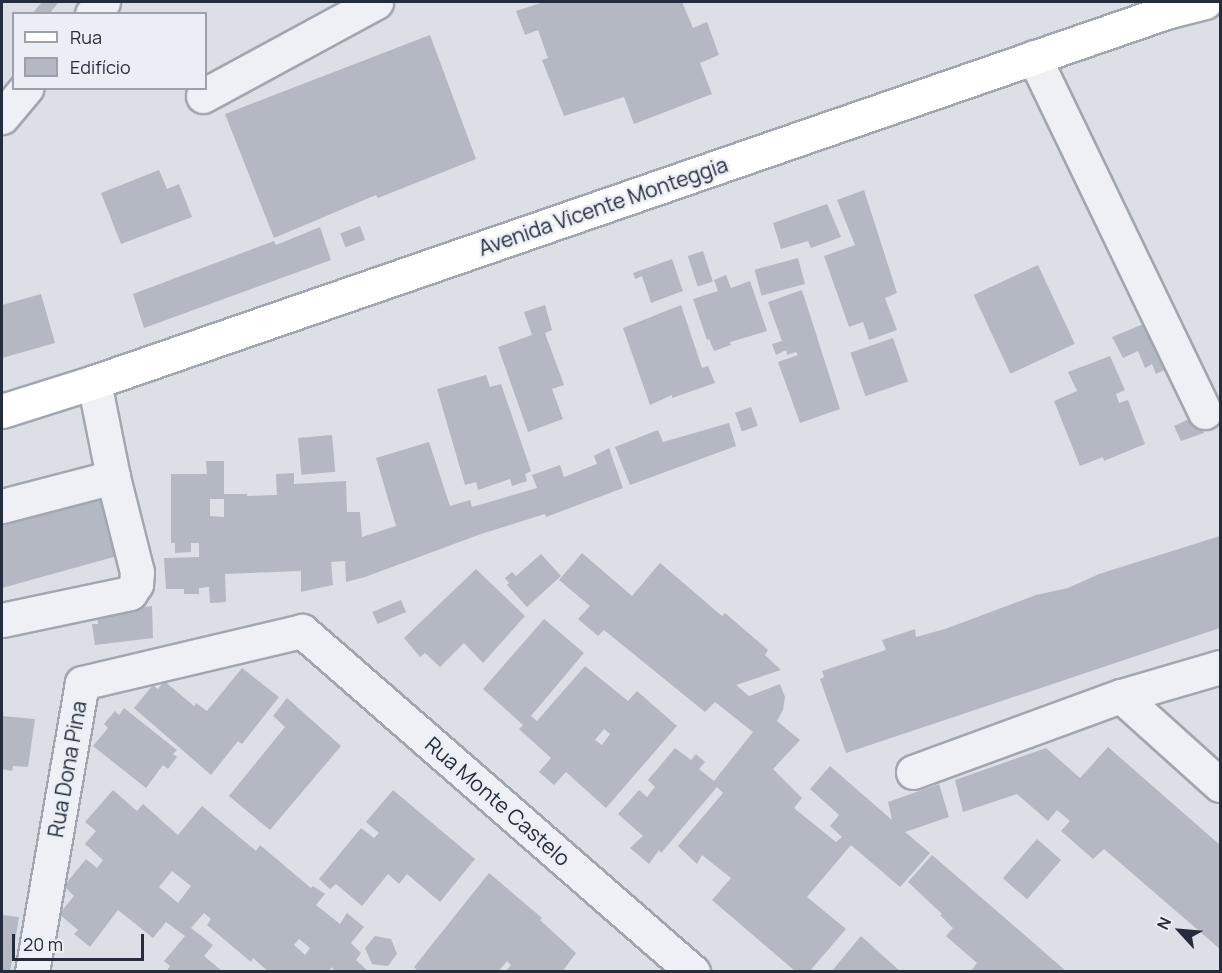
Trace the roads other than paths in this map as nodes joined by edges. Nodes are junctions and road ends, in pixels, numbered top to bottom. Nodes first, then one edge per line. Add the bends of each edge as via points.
1 (376, 2) edge
2 (1205, 2) edge
3 (1034, 57) junction
4 (24, 90) edge
5 (203, 96) dead end
6 (2, 117) edge
7 (94, 382) junction
8 (2, 411) edge
9 (1205, 412) dead end
10 (113, 477) junction
11 (2, 506) edge
12 (2, 620) edge
13 (302, 631) joint
14 (1221, 667) edge
15 (1121, 696) junction
16 (913, 772) dead end
17 (1221, 785) edge
18 (32, 972) edge
19 (693, 972) edge

1 - 5 street
2 - 3 main road, Avenida Vicente Monteggia
3 - 7 main road, Avenida Vicente Monteggia
3 - 9 street
4 - 6 street
7 - 8 main road, Avenida Vicente Monteggia
7 - 10 street
10 - 11 street
10 - 12 street via 137,572 130,593
13 - 18 street, Rua Dona Pina via 82,683
13 - 19 street, Rua Monte Castelo
14 - 15 street
15 - 16 street
15 - 17 street

